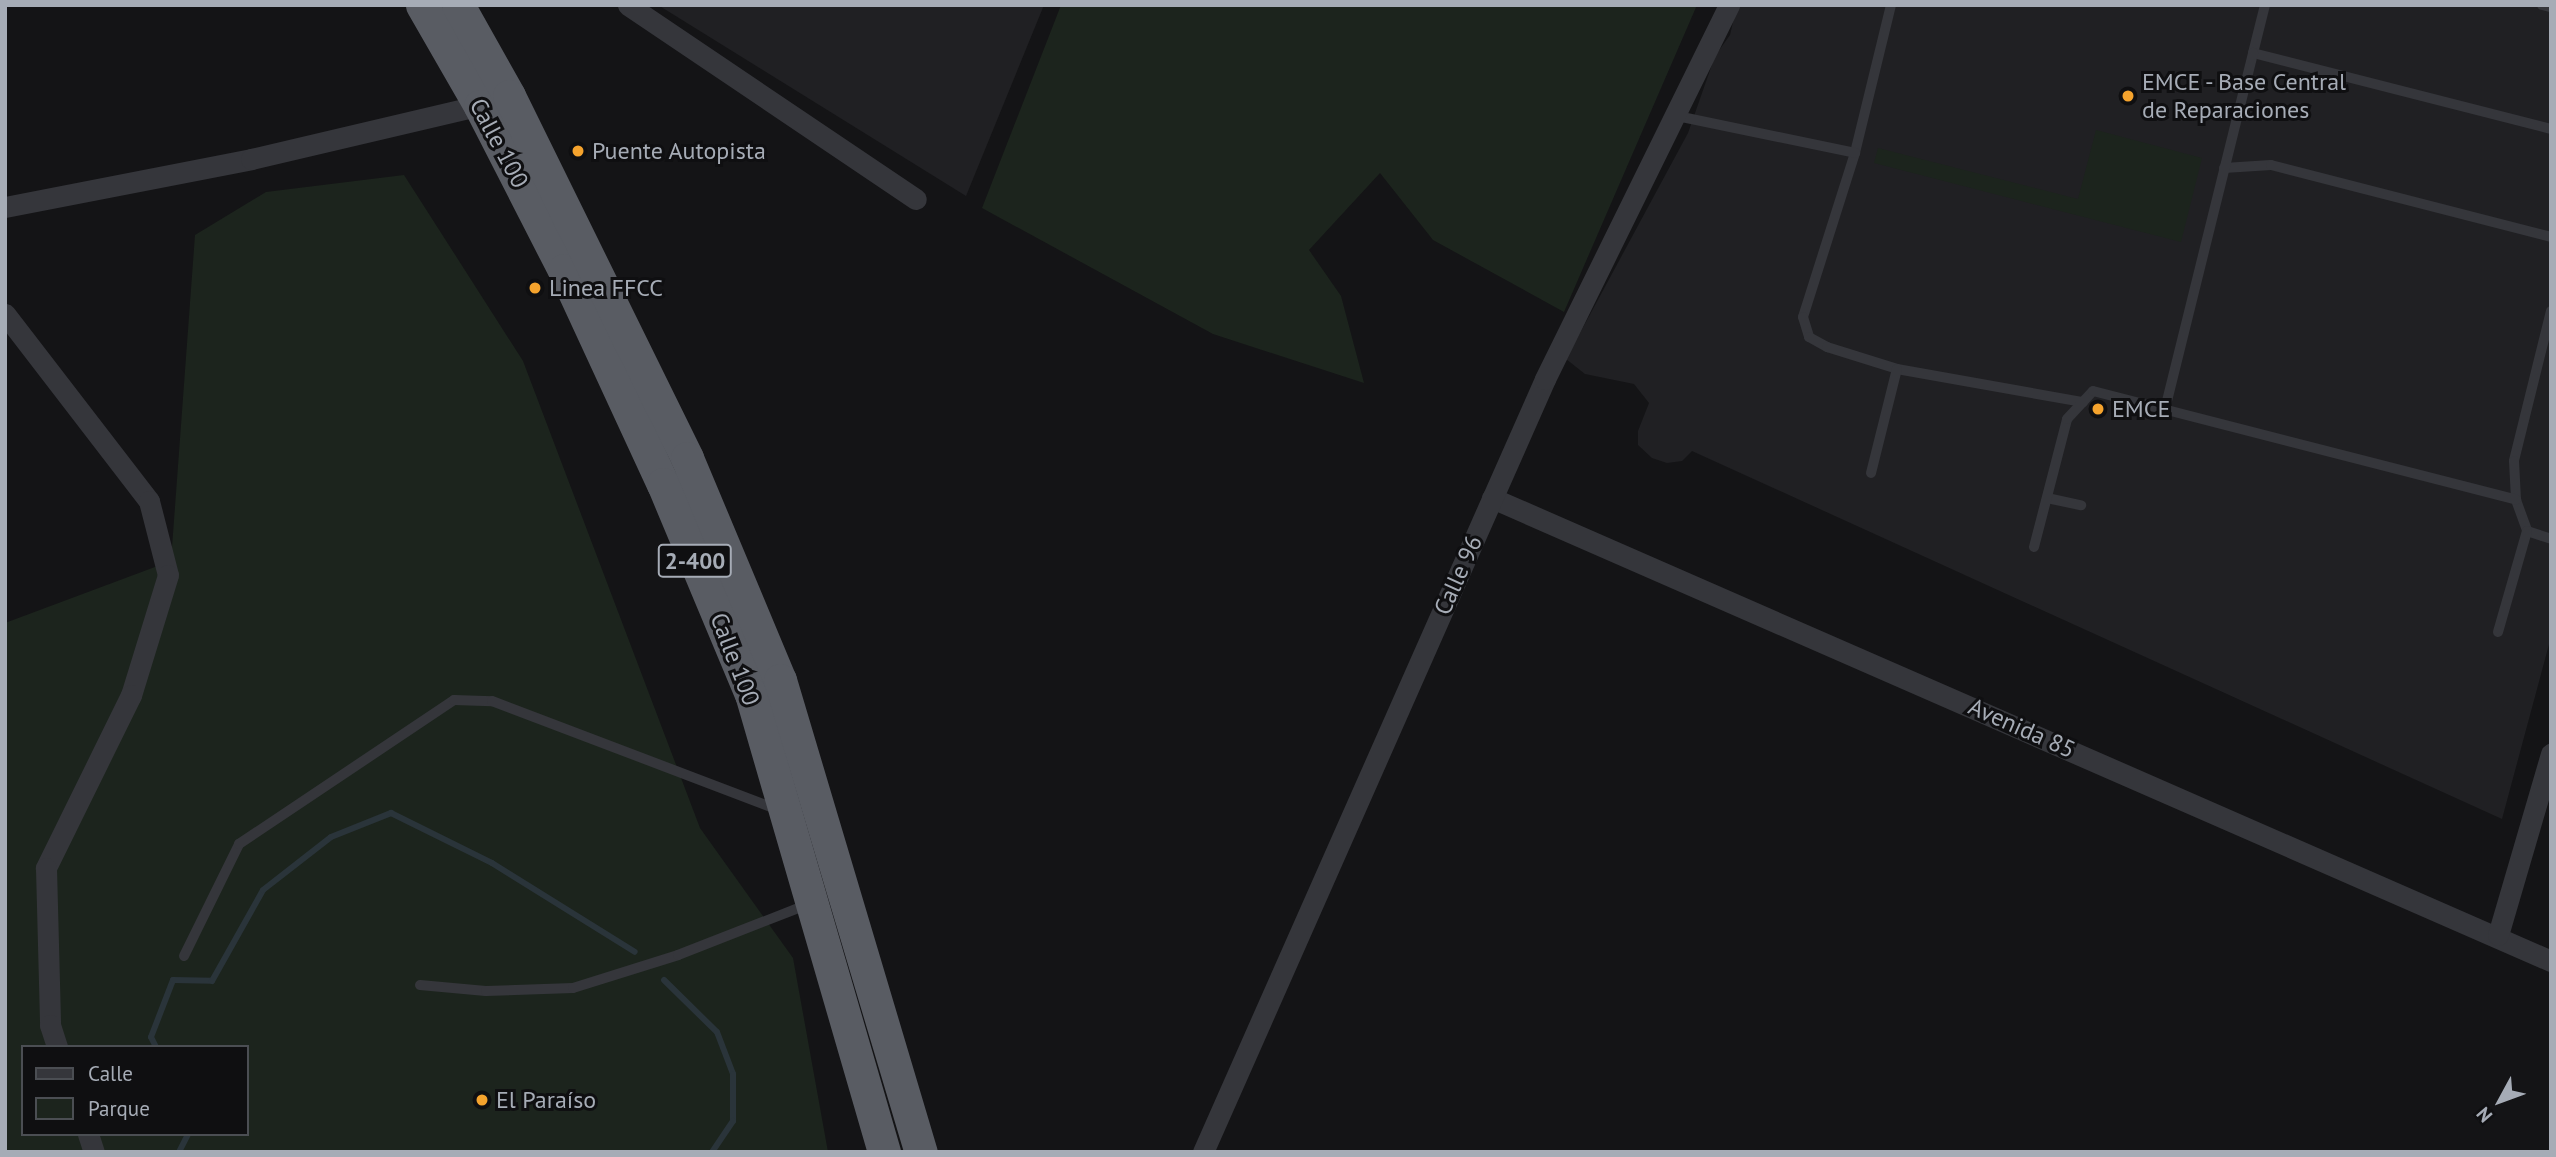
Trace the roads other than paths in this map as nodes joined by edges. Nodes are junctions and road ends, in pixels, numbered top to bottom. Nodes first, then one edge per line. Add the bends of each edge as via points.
1 (422, 5) edge
2 (458, 5) edge
3 (628, 5) edge
4 (1728, 5) edge
5 (1891, 5) edge
6 (2265, 5) edge
7 (2542, 5) edge
8 (2551, 8) edge
9 (2253, 52) junction
10 (495, 101) junction
11 (1677, 116) junction
12 (2551, 128) edge
13 (1855, 153) junction
14 (2224, 168) junction
15 (916, 199) dead end
16 (5, 207) edge
17 (2551, 237) edge
18 (2551, 311) edge
19 (5, 314) edge
20 (1897, 369) junction
21 (2083, 402) junction
22 (2165, 409) junction
23 (1871, 473) dead end
24 (1492, 498) junction
25 (2047, 498) junction
26 (2516, 500) junction
27 (2081, 505) dead end
28 (2527, 531) junction
29 (2551, 539) edge
30 (2034, 547) dead end
31 (2498, 632) dead end
32 (2551, 754) edge
33 (785, 813) junction
34 (812, 903) junction
35 (2498, 936) junction
36 (184, 956) dead end
37 (2551, 961) edge
38 (420, 985) dead end
39 (56, 1045) edge
40 (884, 1152) edge
41 (921, 1152) edge
42 (1203, 1152) edge

1 - 10 highway, Calle 100 / 2-400
2 - 10 highway, Calle 100 / 2-400
3 - 15 street
4 - 11 street, Calle 96
5 - 13 lane
6 - 9 lane
7 - 8 lane
9 - 12 lane
9 - 14 lane
10 - 16 street via 251,159
10 - 33 highway, Calle 100 / 2-400 via 564,270 663,484 751,694
10 - 41 highway, Calle 100 / 2-400 via 687,458 780,680
11 - 13 lane
11 - 24 street, Calle 96 via 1545,379
13 - 20 lane via 1803,317 1809,337 1827,347
14 - 17 lane via 2271,165
14 - 22 lane
18 - 26 lane via 2514,461
19 - 39 street via 149,501 168,575 131,695 46,868 50,1025
20 - 21 lane
20 - 23 lane
21 - 22 lane via 2093,391
21 - 25 lane via 2067,419
22 - 26 lane
24 - 35 street, Avenida 85
24 - 42 street, Calle 96
25 - 27 lane
25 - 30 lane
26 - 28 lane
28 - 29 lane
28 - 31 lane
32 - 35 street
33 - 34 highway, Calle 100 / 2-400
33 - 36 lane via 492,701 454,700 437,707 239,844
34 - 38 lane via 678,955 573,988 486,991
34 - 40 highway, Calle 100 / 2-400
35 - 37 street, Avenida 85

